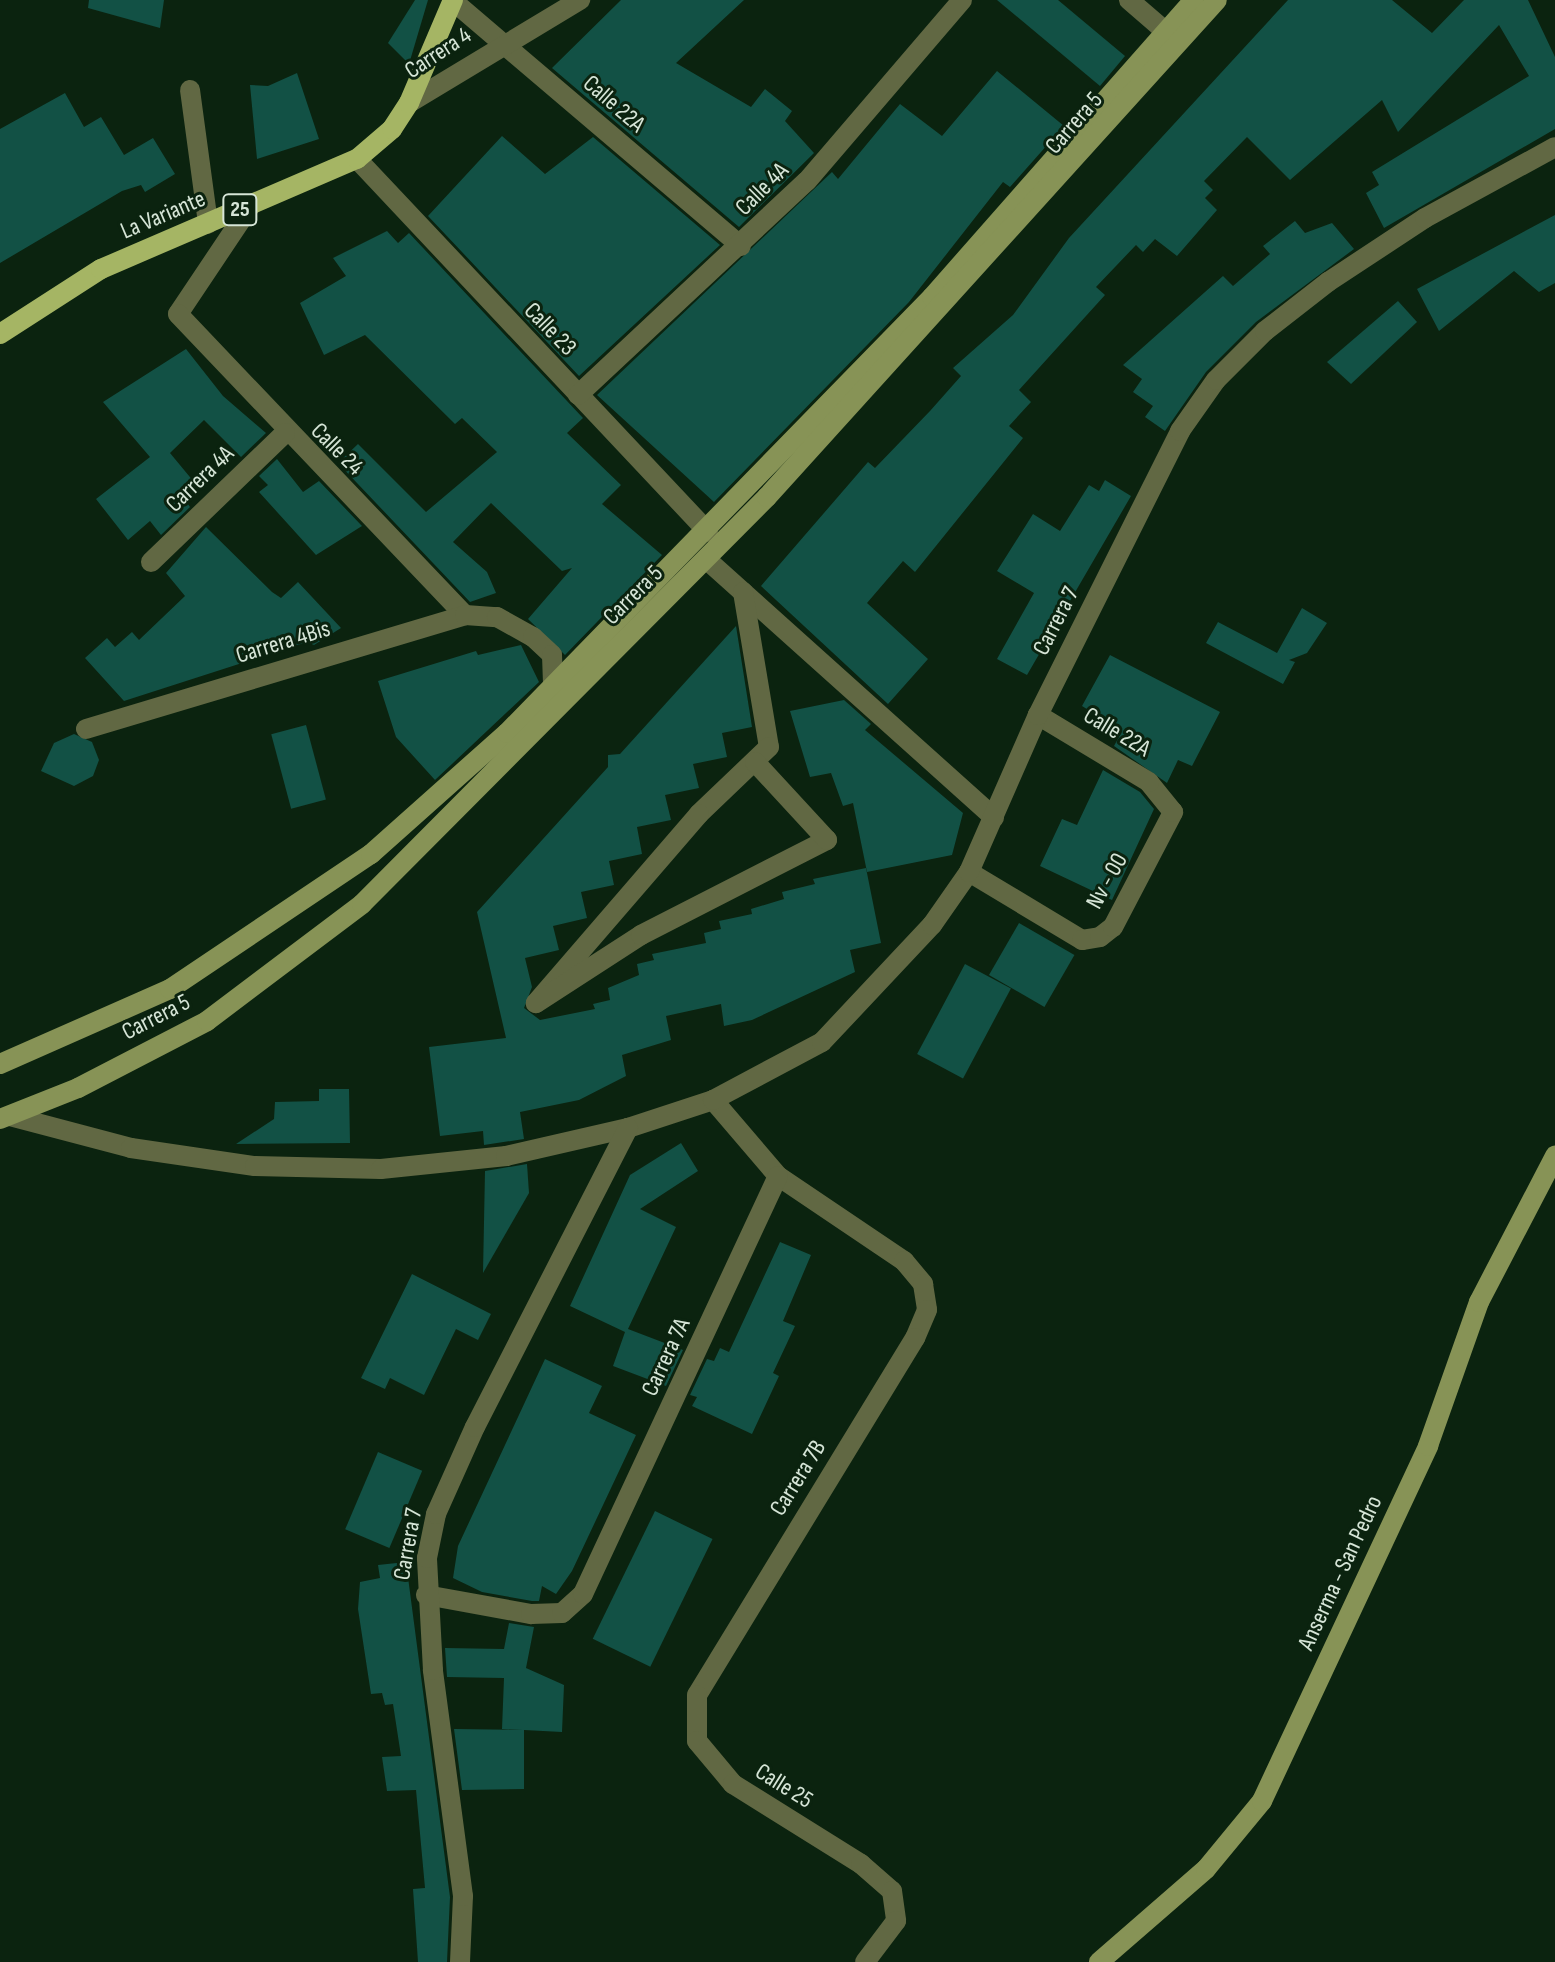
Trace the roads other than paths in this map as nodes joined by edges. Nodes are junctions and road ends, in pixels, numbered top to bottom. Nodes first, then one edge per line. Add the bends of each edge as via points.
1 (453, 0) edge
2 (580, 0) edge
3 (962, 0) edge
4 (1129, 0) edge
5 (1194, 0) edge
6 (1217, 0) edge
7 (1165, 31) junction
8 (502, 42) junction
9 (190, 90) dead end
10 (409, 103) junction
11 (1555, 147) edge
12 (357, 159) junction
13 (251, 205) junction
14 (208, 224) junction
15 (741, 246) junction
16 (0, 334) edge
17 (578, 395) junction
18 (285, 433) junction
19 (708, 532) junction
20 (706, 559) junction
21 (151, 562) dead end
22 (743, 592) junction
23 (465, 615) junction
24 (553, 687) junction
25 (1038, 715) junction
26 (86, 729) dead end
27 (755, 762) junction
28 (1166, 797) joint
29 (994, 817) junction
30 (969, 872) junction
31 (0, 1064) edge
32 (713, 1100) junction
33 (5, 1117) edge
34 (628, 1128) junction
35 (1555, 1156) edge
36 (778, 1176) junction
37 (426, 1595) junction
38 (697, 1695) joint
39 (460, 1962) edge
40 (865, 1962) edge
41 (1099, 1962) edge

1 - 8 street, Calle 22A
1 - 10 main road, La Variante / 25
2 - 8 street, Carrera 4
3 - 15 street, Calle 4A via 807,181
4 - 7 street
5 - 7 street, Carrera 5
6 - 20 street, Carrera 5 via 988,260
7 - 19 street, Carrera 5 via 932,297
8 - 10 street, Carrera 4
8 - 15 street, Calle 22A
9 - 14 street
10 - 12 main road, La Variante / 25 via 392,129
11 - 25 street, Carrera 7 via 1425,218 1328,282 1265,331 1216,380 1180,431
12 - 13 main road, La Variante / 25
12 - 17 street, Calle 23
13 - 14 main road, La Variante / 25
13 - 18 street, Calle 24 via 178,314
14 - 16 main road, La Variante / 25 via 89,276
15 - 17 street, Calle 4A
17 - 19 street, Calle 23
18 - 21 street, Carrera 4A
18 - 23 street, Calle 24
19 - 24 street, Carrera 5
20 - 22 street
20 - 33 street, Carrera 5 via 362,904 207,1021
22 - 27 street via 769,747
22 - 29 street
23 - 24 street, Carrera 4Bis via 497,617 552,655
23 - 26 street, Carrera 4Bis
24 - 31 street, Carrera 5 via 371,854 170,989
25 - 28 street, Calle 22A
25 - 29 street, Carrera 7
27 - 27 street via 699,814 536,1003 641,935 827,840
28 - 30 street, Nv - 00 via 1173,812 1113,927 1100,937 1082,940
29 - 30 street, Carrera 7
30 - 32 street, Carrera 7 via 932,925 822,1042
32 - 34 street, Carrera 7
32 - 36 street
33 - 34 street, Carrera 7 via 131,1148 255,1166 349,1168 506,1156
34 - 37 street, Carrera 7 via 436,1514
35 - 41 street, Anserma - San Pedro via 1479,1302 1428,1446 1262,1801 1206,1869
36 - 37 street, Carrera 7A via 583,1594 562,1613 531,1614
36 - 38 street, Carrera 7B via 904,1261 923,1284 927,1310 915,1338
37 - 39 street, Carrera 7 via 463,1896
38 - 40 street, Calle 25 via 697,1741 733,1784 861,1864 892,1891 896,1921

